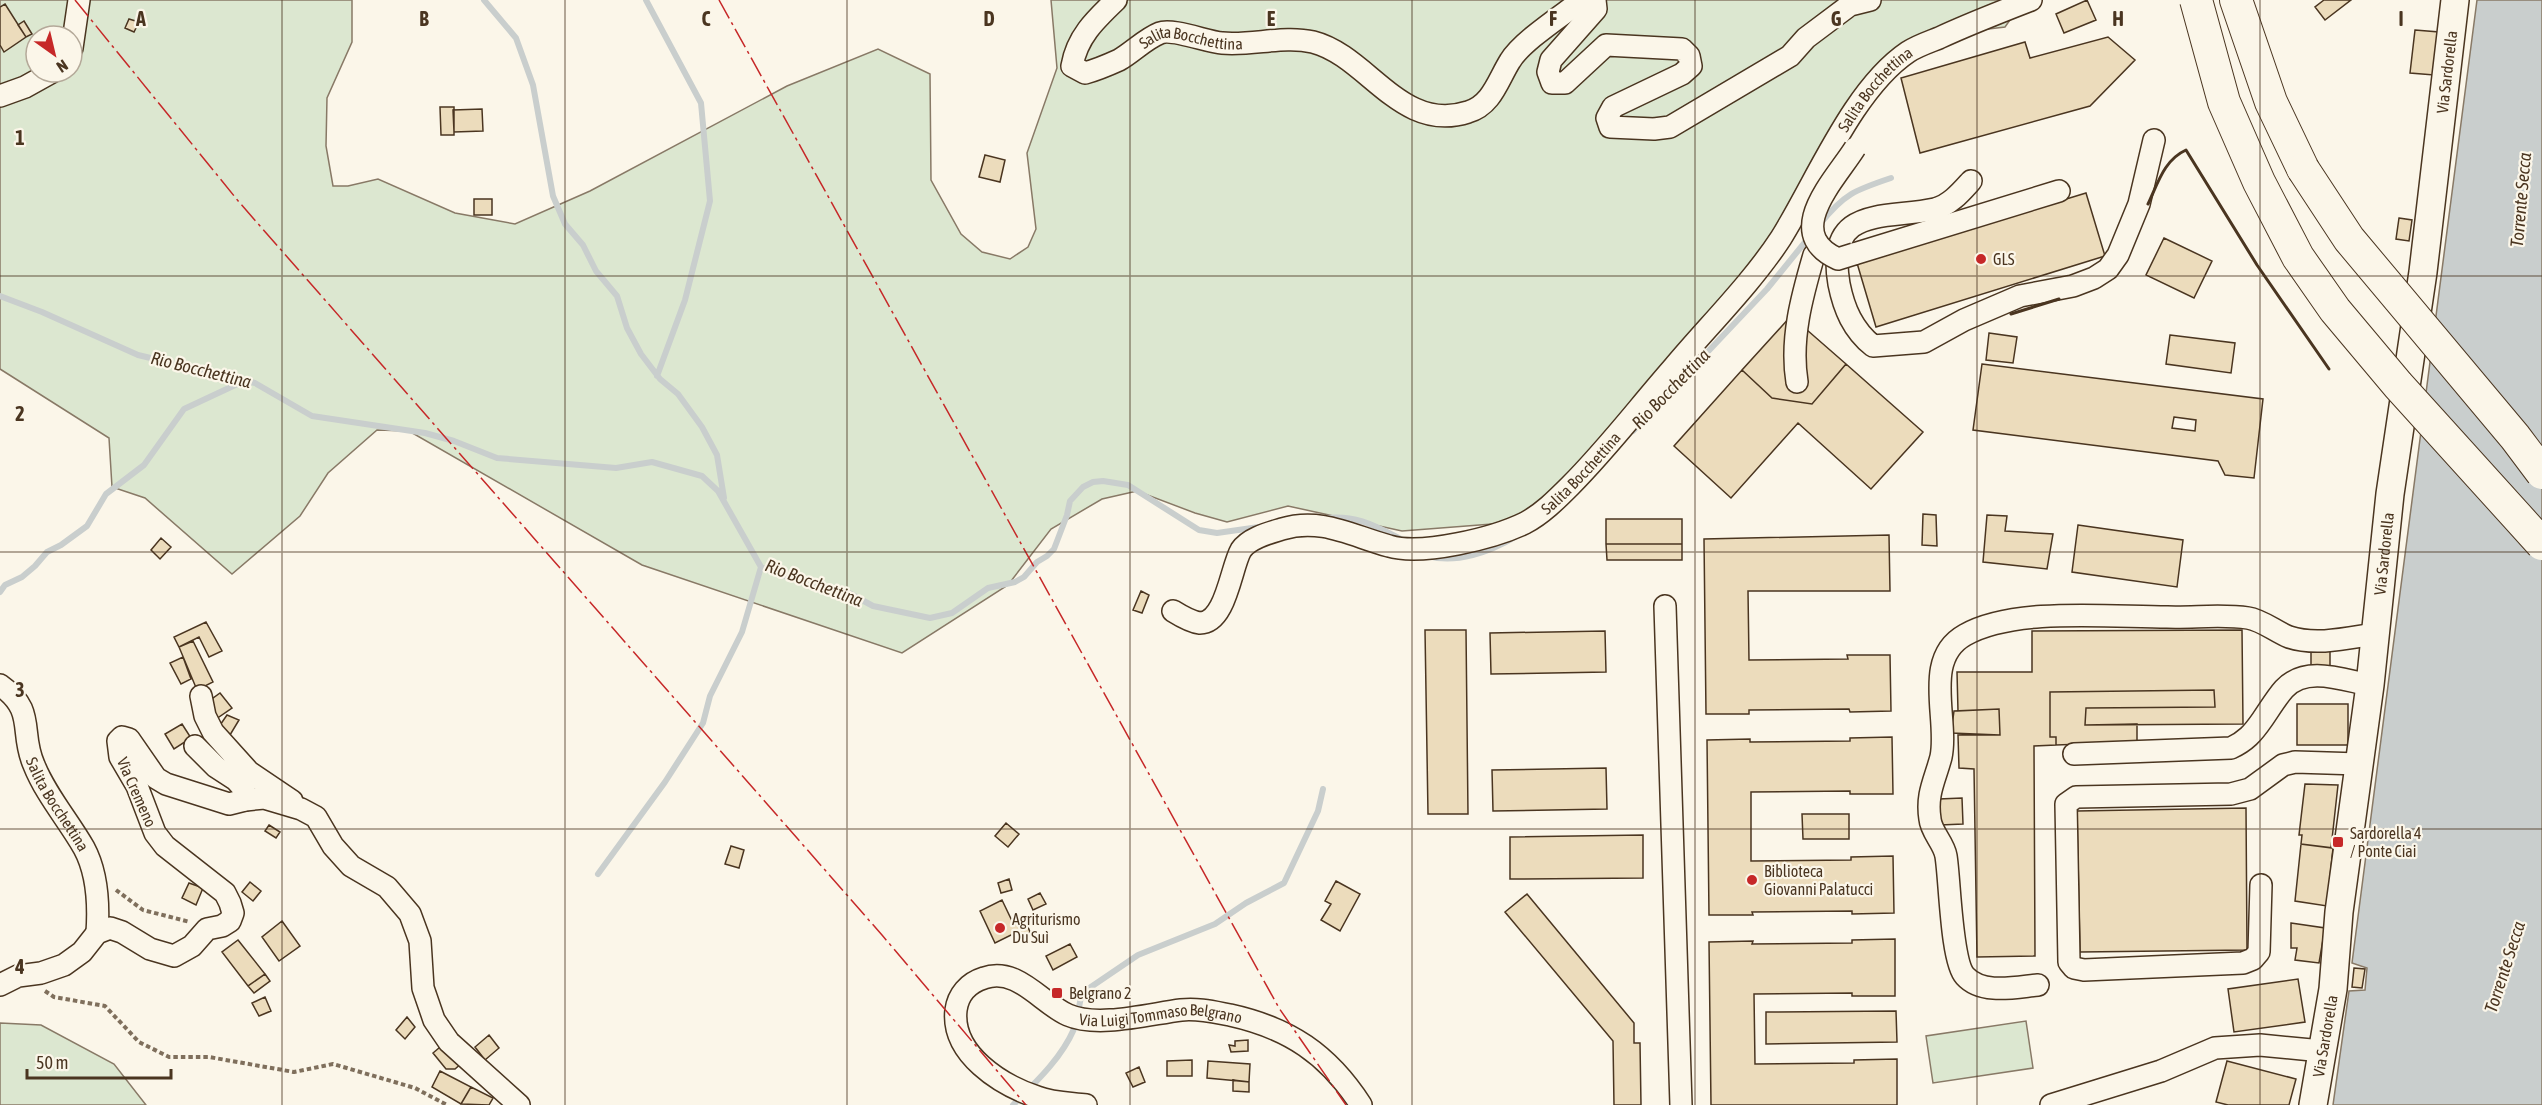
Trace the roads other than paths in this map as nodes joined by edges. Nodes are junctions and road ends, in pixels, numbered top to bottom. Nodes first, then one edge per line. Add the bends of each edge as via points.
1 (79, 0) edge
2 (1116, 0) edge
3 (1582, 0) edge
4 (1595, 0) edge
5 (1870, 0) edge
6 (2031, 0) edge
7 (2196, 0) edge
8 (2236, 0) edge
9 (2455, 0) edge
10 (76, 24) edge
11 (30, 84) edge
12 (0, 96) edge
13 (2154, 140) dead end
14 (1855, 148) dead end
15 (1971, 181) dead end
16 (2059, 191) dead end
17 (1820, 248) junction
18 (1797, 382) dead end
19 (2542, 473) edge
20 (2542, 544) edge
21 (1665, 606) dead end
22 (1173, 611) dead end
23 (2375, 634) junction
24 (0, 685) edge
25 (2370, 685) junction
26 (201, 696) dead end
27 (195, 746) dead end
28 (2074, 754) dead end
29 (2359, 764) junction
30 (245, 800) junction
31 (301, 809) junction
32 (2261, 885) dead end
33 (98, 933) junction
34 (9, 981) edge
35 (2038, 985) dead end
36 (2322, 1052) junction
37 (519, 1105) edge
38 (1086, 1105) edge
39 (1361, 1105) edge
40 (1681, 1105) edge
41 (2051, 1105) edge
42 (2313, 1105) edge

1 - 10 street
2 - 3 street, Salita Bocchettina via 1090,25 1075,51 1072,66 1085,73 1120,59 1163,31 1223,43 1312,42 1336,51 1402,102 1430,114 1452,115 1469,112 1486,102 1510,59
4 - 5 street via 1596,9 1551,60 1548,72 1552,83 1565,83 1606,45 1682,50 1689,56 1691,66 1613,107 1607,118 1610,127 1654,129 1670,127 1790,56 1806,38 1850,5
6 - 22 street, Salita Bocchettina via 1908,52 1867,91 1779,240 1758,268 1604,450 1539,514 1494,534 1411,549 1391,547 1334,528 1288,527 1263,535 1242,549 1226,594 1208,621 1199,623
7 - 20 highway, bridge via 2224,102 2298,257 2335,310 2398,385
8 - 19 highway, bridge via 2280,123 2333,218
9 - 23 main road, Via Sardorella
11 - 12 street
13 - 15 street via 2139,204 2108,269 2073,286 2020,296 1924,342 1873,346 1860,336 1841,297 1837,273 1840,246 1848,230 1870,216 1937,208 1956,198
14 - 17 street, bridge via 1814,210 1812,221
16 - 17 street, bridge via 1838,259
17 - 18 street via 1814,255 1793,350
21 - 40 street
23 - 25 main road, Via Sardorella
23 - 35 street via 2322,641 2291,638 2250,618 2033,617 1977,629 1952,646 1941,668 1941,756 1929,790 1930,821 1945,853 1957,956 1963,975 1976,985 1997,989
24 - 33 street, Salita Bocchettina via 18,702 27,721 27,750 37,773 85,849 97,897
25 - 28 street via 2312,675 2301,678 2284,689 2250,737 2231,748
25 - 29 main road, Via Sardorella
26 - 31 street via 213,732 249,772 287,795
27 - 30 street via 240,784
29 - 32 street via 2295,762 2283,765 2250,789 2231,794 2076,796 2066,804 2069,962 2074,968 2243,963 2253,959 2259,952
29 - 36 main road, Via Sardorella
30 - 31 street, Via Cremeno via 264,798
30 - 33 street, Via Cremeno via 229,804 166,784 156,778 129,740 122,737 118,741 120,757 155,833 165,846 225,893 232,913 230,921 207,929 184,953 174,956 150,950 116,929
31 - 37 street, Via Cremeno via 316,817 333,846 351,866 387,887 410,914 420,941 423,988 434,1020 449,1042
33 - 34 street via 64,965
36 - 41 street via 2260,1045 2215,1048 2161,1071
36 - 42 main road, Via Sardorella
38 - 39 street, Via Luigi Tommaso Belgrano via 1038,1098 984,1068 958,1035 957,999 967,987 984,978 1001,977 1019,982 1068,1016 1106,1022 1183,1010 1207,1010 1255,1020 1299,1039 1336,1072

